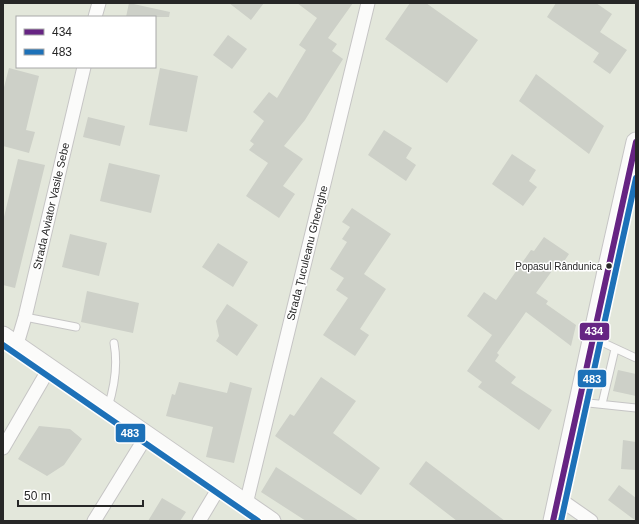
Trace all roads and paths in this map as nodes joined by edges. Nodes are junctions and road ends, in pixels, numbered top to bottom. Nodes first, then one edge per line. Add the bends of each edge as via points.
1 (99, 3) edge
2 (368, 3) edge
3 (96, 16) edge
4 (84, 68) edge
5 (636, 142) edge
6 (25, 317) junction
7 (76, 327) dead end
8 (3, 335) edge
9 (593, 338) junction
10 (114, 342) dead end
11 (17, 344) junction
12 (615, 349) junction
13 (636, 358) edge
14 (50, 367) junction
15 (579, 402) junction
16 (602, 404) junction
17 (108, 407) junction
18 (636, 408) edge
19 (147, 435) junction
20 (3, 448) edge
21 (220, 486) junction
22 (558, 498) junction
23 (246, 504) junction
24 (94, 521) edge
25 (199, 521) edge
26 (272, 521) edge
27 (553, 521) edge
28 (590, 521) edge

1 - 3 street
2 - 23 street, Strada Țuculeanu Gheorghe
4 - 6 street, Strada Aviator Vasile Sebe
5 - 9 main road
6 - 7 lane
6 - 11 street, Strada Aviator Vasile Sebe
8 - 11 street
9 - 12 lane
9 - 15 main road
10 - 17 lane via 115,379
11 - 14 street
12 - 13 lane
12 - 16 lane
14 - 17 street
14 - 20 street
15 - 16 lane
15 - 22 main road
16 - 18 lane
17 - 19 street
19 - 21 street
19 - 24 street
21 - 23 street
21 - 25 street
22 - 27 main road
22 - 28 street
23 - 26 street

